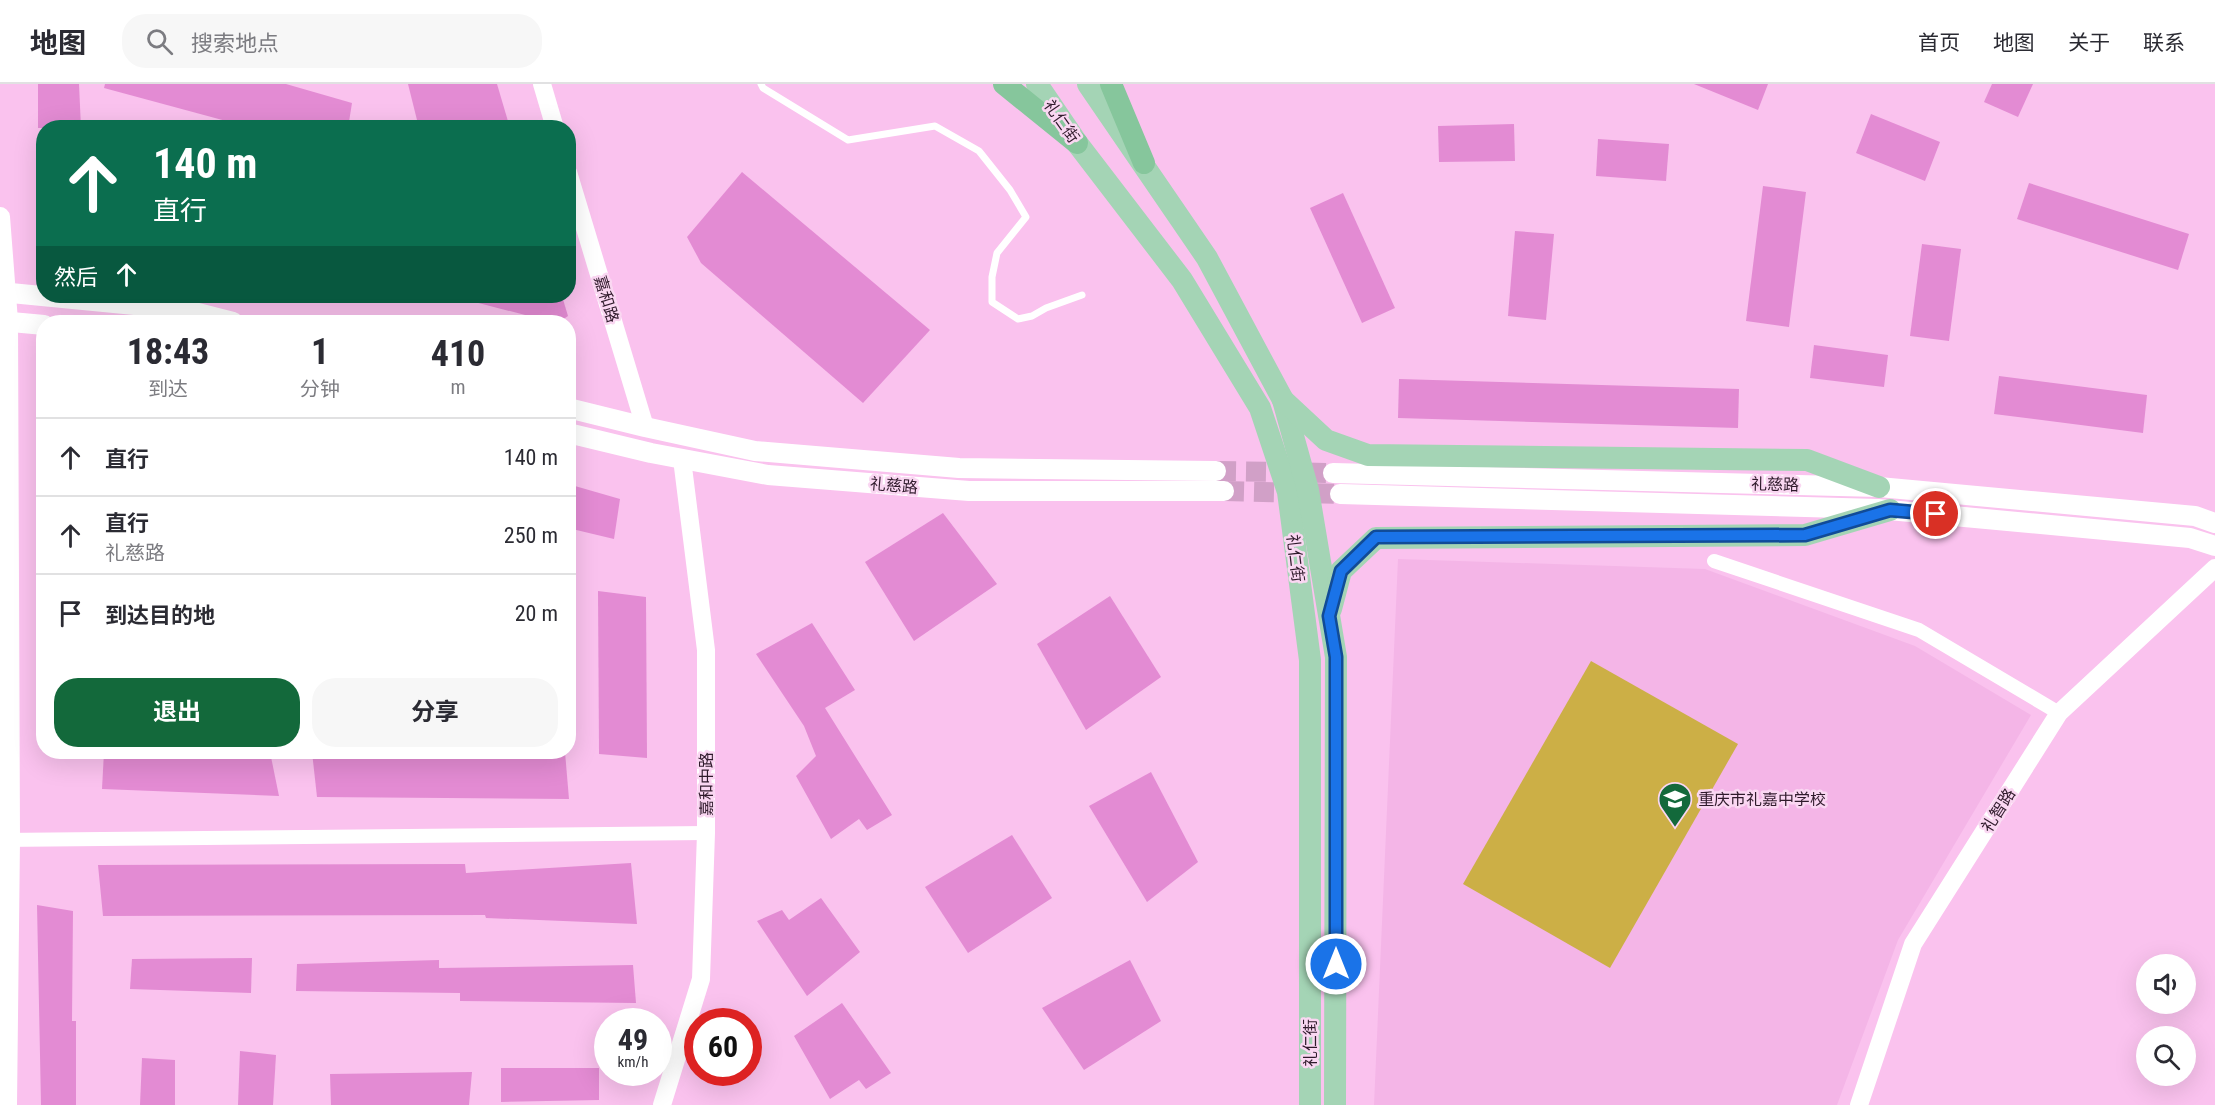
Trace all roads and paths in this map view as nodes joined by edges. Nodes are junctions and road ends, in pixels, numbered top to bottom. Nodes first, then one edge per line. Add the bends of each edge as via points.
1 (542, 84) edge
2 (762, 84) edge
3 (1004, 84) edge
4 (1037, 84) edge
5 (1088, 84) edge
6 (1111, 84) edge
7 (553, 120) edge
8 (1077, 143) junction
9 (1144, 164) junction
10 (576, 198) edge
11 (0, 217) edge
12 (3, 292) edge
13 (36, 295) edge
14 (1082, 295) dead end
15 (115, 303) edge
16 (206, 315) edge
17 (4, 321) edge
18 (36, 324) edge
19 (1283, 400) junction
20 (576, 410) edge
21 (645, 427) junction
22 (576, 435) edge
23 (682, 459) junction
24 (1216, 471) tunnel mouth
25 (1333, 473) tunnel mouth
26 (1879, 487) junction
27 (1224, 492) tunnel mouth
28 (1340, 494) tunnel mouth
29 (1890, 510) junction
30 (2215, 523) edge
31 (2215, 546) edge
32 (1714, 561) dead end
33 (2215, 567) edge
34 (1329, 616) junction
35 (2060, 713) junction
36 (706, 833) junction
37 (5, 840) edge
38 (7, 1105) edge
39 (662, 1105) edge
40 (1310, 1105) edge
41 (1335, 1105) edge
42 (1859, 1105) edge

1 - 7 street
2 - 14 lane via 848,140 935,126 979,151 1026,217 997,253 992,302 1018,319
3 - 8 highway
4 - 8 main road, 礼仁街
5 - 9 main road, 礼仁街
6 - 9 highway
8 - 40 main road, 礼仁街 via 1182,280 1260,408 1288,492 1310,660
9 - 19 main road, 礼仁街 via 1208,258
10 - 21 street, 嘉和路
11 - 12 main road
12 - 13 main road
12 - 17 main road
15 - 16 main road
17 - 18 main road
17 - 37 main road
19 - 26 main road via 1326,440 1368,455 1807,460
19 - 34 main road, 礼仁街 via 1308,489
20 - 21 main road, 礼慈路
21 - 24 main road, 礼慈路 via 755,451 959,468
22 - 23 main road, 礼慈路
23 - 27 main road, 礼慈路 via 768,475 969,491
23 - 36 street, 嘉和中路 via 706,650
25 - 26 main road, 礼慈路
26 - 30 main road, 礼慈路 via 2195,516
28 - 29 main road, 礼慈路
29 - 31 main road, 礼慈路 via 2190,538
29 - 34 main road via 1805,535 1376,537 1341,571
32 - 35 street via 1919,630
33 - 35 street, 礼智路
34 - 41 main road, 礼仁街 via 1336,657
35 - 42 street, 礼智路 via 1913,944
36 - 37 street
36 - 39 street, 嘉和中路 via 701,979
37 - 38 main road

